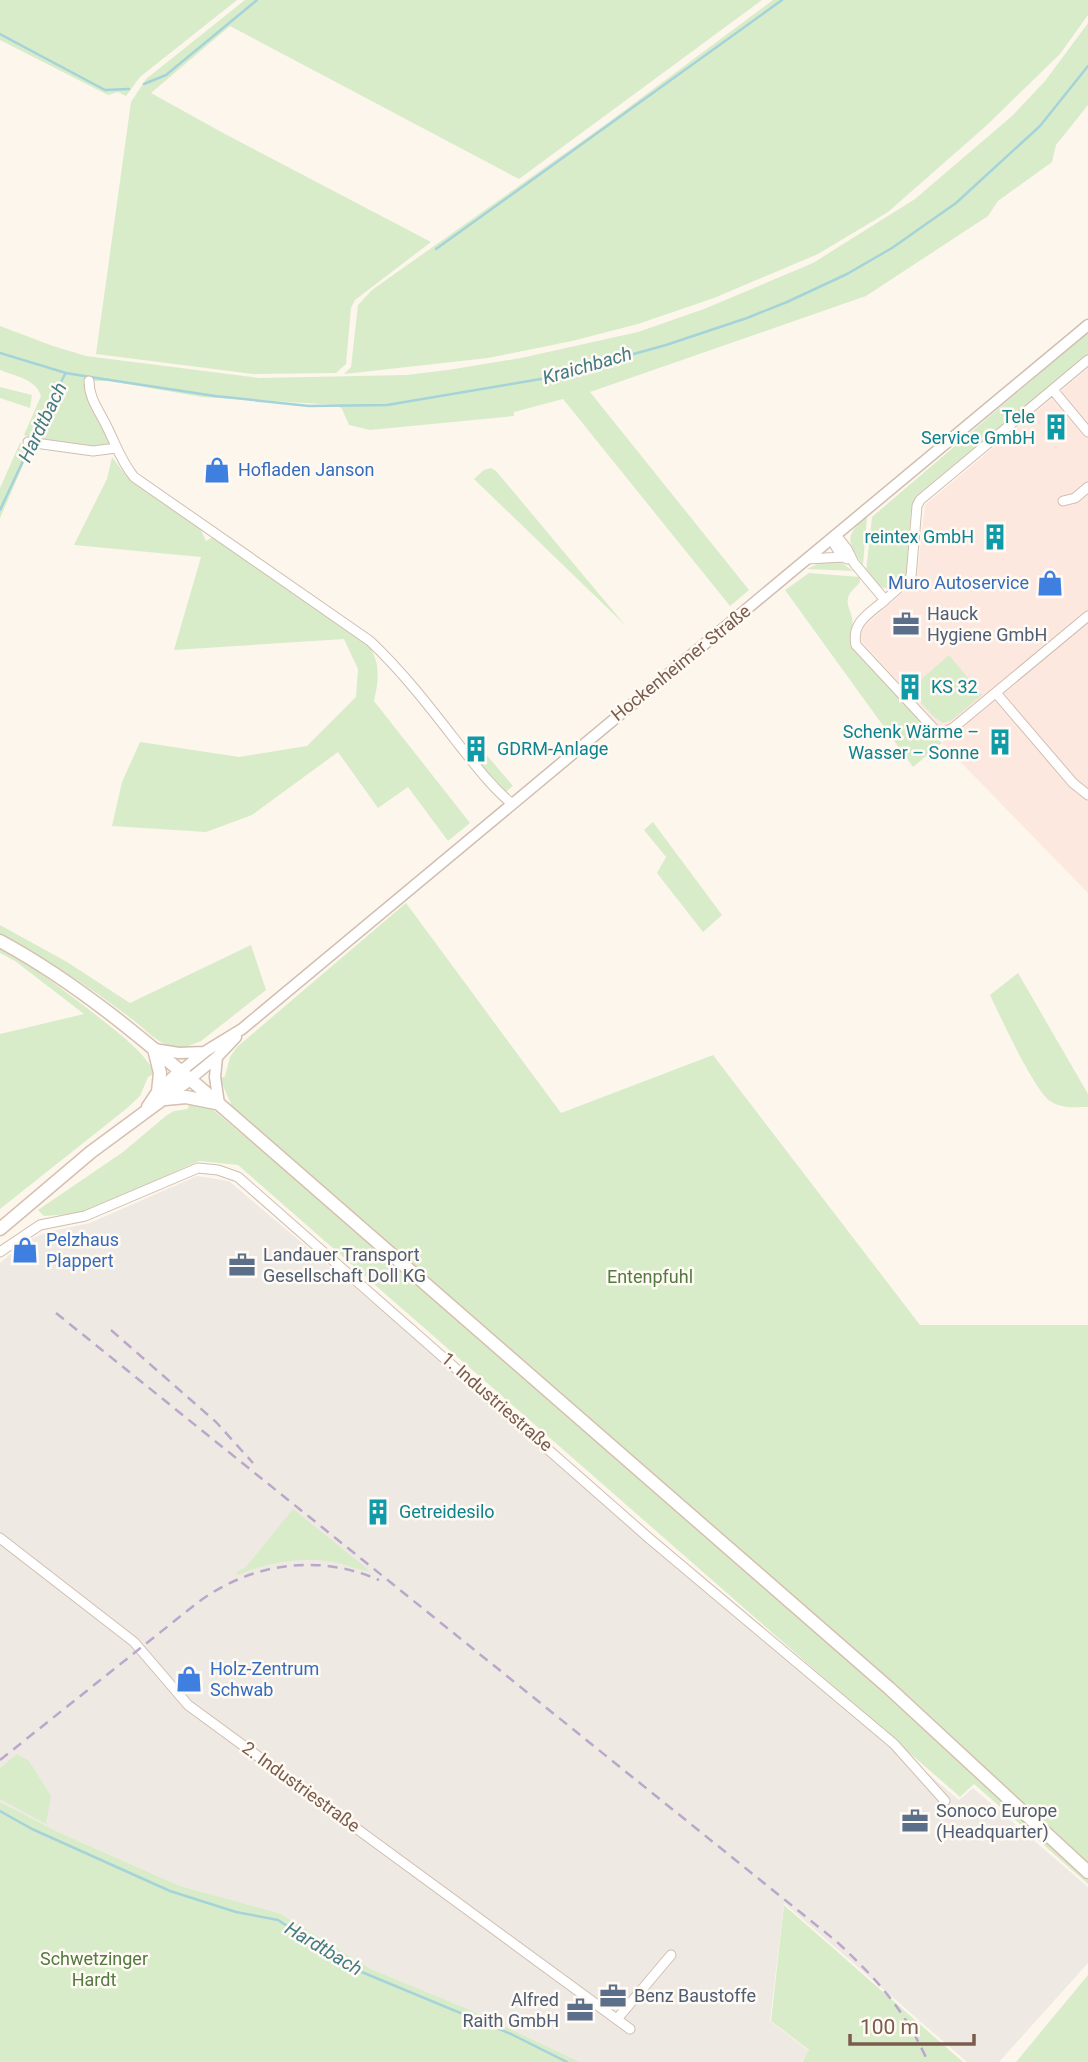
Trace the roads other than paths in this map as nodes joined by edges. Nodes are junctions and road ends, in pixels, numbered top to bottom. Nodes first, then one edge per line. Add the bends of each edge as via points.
1 (1088, 325) edge
2 (1088, 360) edge
3 (89, 381) dead end
4 (1053, 390) junction
5 (1088, 432) edge
6 (31, 443) dead end
7 (116, 448) junction
8 (1088, 487) edge
9 (1063, 501) dead end
10 (833, 537) junction
11 (843, 557) junction
12 (807, 559) junction
13 (854, 563) junction
14 (885, 600) junction
15 (1088, 616) edge
16 (996, 692) junction
17 (1088, 795) edge
18 (511, 803) junction
19 (0, 941) edge
20 (242, 1029) junction
21 (154, 1049) junction
22 (206, 1051) junction
23 (217, 1057) junction
24 (186, 1075) junction
25 (161, 1095) junction
26 (219, 1104) junction
27 (0, 1229) edge
28 (0, 1252) edge
29 (0, 1538) edge
30 (845, 1689) dead end
31 (836, 1695) junction
32 (945, 1801) dead end
33 (1088, 1872) edge
34 (671, 1955) dead end
35 (617, 2020) junction
36 (630, 2029) dead end

1 - 10 street, Hockenheimer Straße
2 - 4 street
3 - 7 street via 90,394
4 - 5 street
4 - 14 street via 920,500 911,577
6 - 7 street via 93,451
7 - 18 street via 134,477 370,641
8 - 9 street
10 - 11 street
10 - 12 street, Hockenheimer Straße
10 - 13 street
11 - 12 street
11 - 13 street
12 - 18 street, Hockenheimer Straße
13 - 14 street
14 - 16 street via 857,625 856,645 935,730 943,733 954,728
15 - 16 street
16 - 17 street
18 - 20 street, Hockenheimer Straße
19 - 21 main road via 86,995
20 - 22 street, Hockenheimer Straße
20 - 23 street, Hockenheimer Straße
21 - 22 street
21 - 24 main road
21 - 25 main road
22 - 24 street, Hockenheimer Straße
23 - 24 street, Hockenheimer Straße
23 - 26 street
24 - 25 main road, Hockenheimer Straße
24 - 26 main road
25 - 26 main road
25 - 27 main road, Hockenheimer Straße
26 - 33 main road via 889,1688
28 - 31 street, 1. Industriestraße via 40,1225 85,1216 198,1168 238,1177 650,1539
29 - 35 street, 2. Industriestraße via 134,1642 188,1705
30 - 31 street
31 - 32 street, 1. Industriestraße via 894,1744
34 - 35 street
35 - 36 street, 2. Industriestraße

